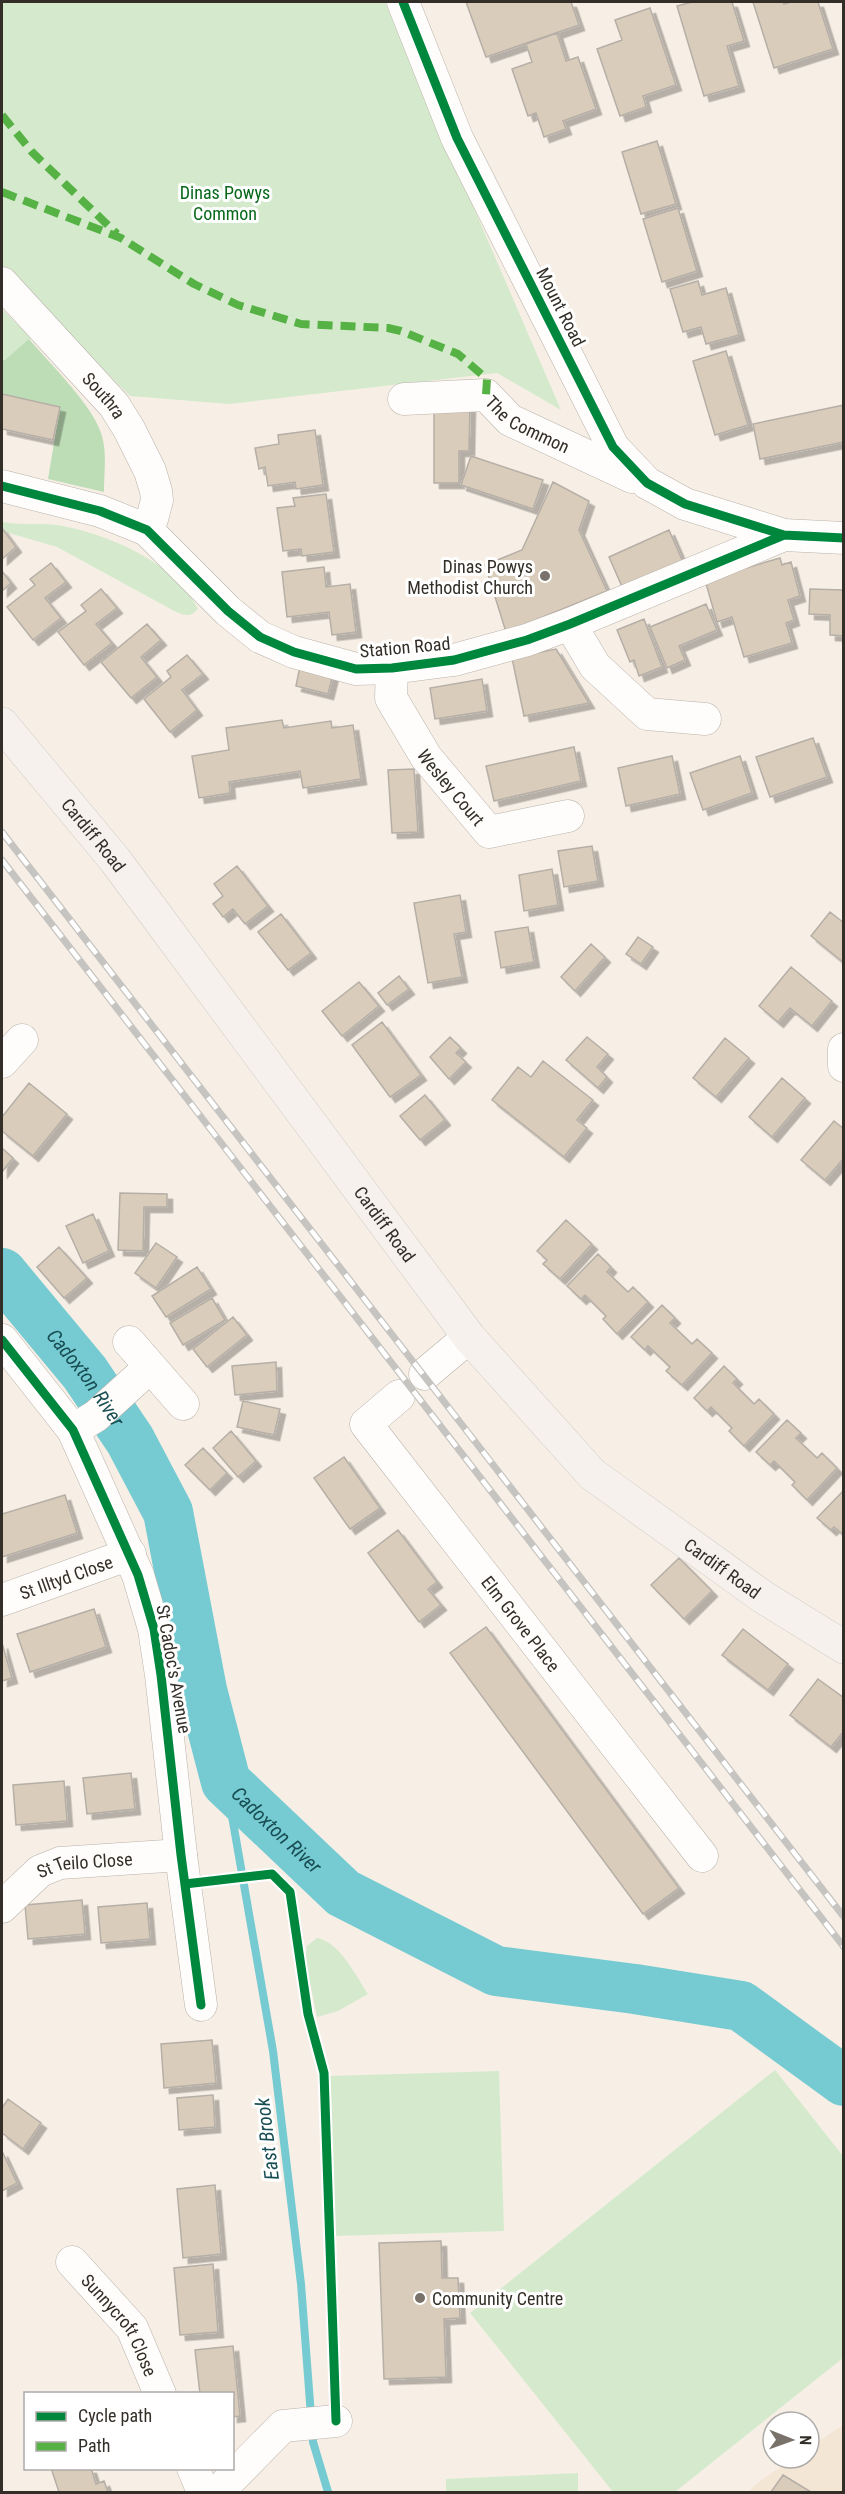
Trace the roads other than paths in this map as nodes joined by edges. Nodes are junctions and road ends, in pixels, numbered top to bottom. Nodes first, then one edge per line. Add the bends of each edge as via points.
1 (403, 2) edge
2 (2, 283) edge
3 (404, 399) dead end
4 (647, 483) junction
5 (2, 486) edge
6 (147, 530) junction
7 (784, 535) junction
8 (843, 538) edge
9 (570, 624) junction
10 (392, 668) junction
11 (705, 719) dead end
12 (2, 724) edge
13 (568, 816) dead end
14 (843, 1050) edge
15 (843, 1066) edge
16 (469, 1337) junction
17 (2, 1340) edge
18 (129, 1342) dead end
19 (150, 1367) junction
20 (425, 1374) dead end
21 (399, 1396) dead end
22 (183, 1404) dead end
23 (85, 1423) junction
24 (130, 1554) junction
25 (2, 1600) edge
26 (843, 1647) edge
27 (181, 1856) junction
28 (702, 1856) dead end
29 (2, 1906) edge
30 (201, 2005) dead end
31 (72, 2262) dead end
32 (159, 2392) edge
33 (336, 2421) dead end
34 (193, 2470) edge
35 (203, 2493) edge
36 (218, 2493) edge

1 - 4 street, Mount Road via 457,138 602,426 613,447
2 - 6 street, Southra via 114,405 129,429 156,491
3 - 4 street, The Common via 486,395 510,420
4 - 7 street, Mount Road via 685,504
5 - 6 street, Station Road via 100,511
6 - 10 street, Station Road via 228,611 260,637 294,652 356,669
7 - 8 street, Station Road
7 - 9 street, Station Road
9 - 10 street, Station Road via 454,660
9 - 11 street via 595,666 647,714
10 - 13 street, Wesley Court via 391,698 426,757 489,832
12 - 16 main road, Cardiff Road via 115,860
14 - 15 street
16 - 20 street
16 - 26 main road, Cardiff Road via 592,1474 763,1597
17 - 23 street, St Cadoc's Avenue
18 - 19 street
19 - 22 street
19 - 23 street
21 - 28 street, Elm Grove Place via 366,1424
23 - 24 street, St Cadoc's Avenue
24 - 25 street, St Illtyd Close
24 - 27 street, St Cadoc's Avenue via 154,1629
27 - 29 street, St Teilo Close via 60,1863 40,1871
27 - 30 street, St Cadoc's Avenue
31 - 32 street, Sunnycroft Close via 132,2328
33 - 36 street via 283,2426
34 - 35 street

